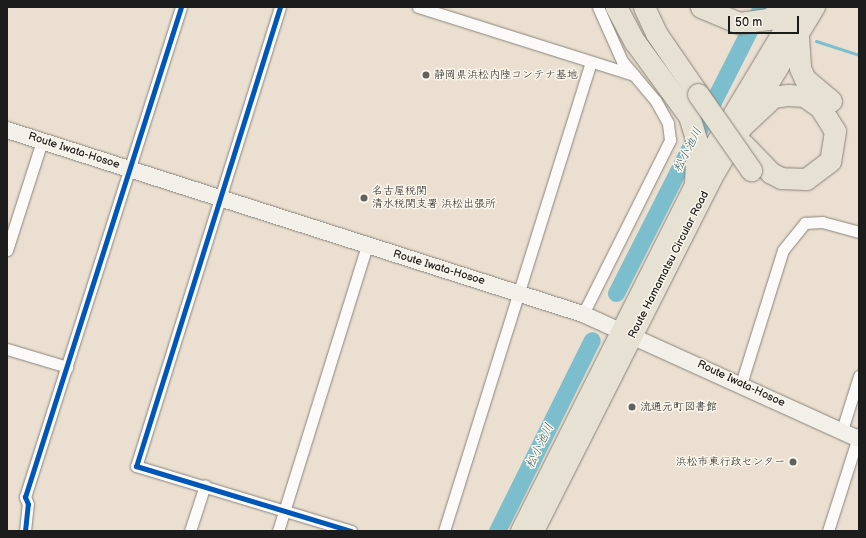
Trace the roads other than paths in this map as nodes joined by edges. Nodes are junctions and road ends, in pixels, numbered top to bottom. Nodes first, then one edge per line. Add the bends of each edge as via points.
1 (181, 7) edge
2 (280, 7) edge
3 (418, 7) edge
4 (598, 7) edge
5 (616, 7) edge
6 (644, 7) edge
7 (660, 7) edge
8 (701, 7) edge
9 (797, 7) edge
10 (816, 7) edge
11 (435, 10) edge
12 (779, 11) edge
13 (798, 37) junction
14 (591, 62) junction
15 (634, 75) junction
16 (701, 87) junction
17 (742, 126) junction
18 (7, 130) edge
19 (42, 141) junction
20 (131, 169) junction
21 (761, 171) junction
22 (695, 183) junction
23 (220, 198) junction
24 (859, 232) edge
25 (367, 246) junction
26 (7, 250) edge
27 (518, 293) junction
28 (583, 314) junction
29 (629, 333) junction
30 (7, 349) edge
31 (67, 367) junction
32 (859, 376) edge
33 (741, 384) junction
34 (842, 430) junction
35 (859, 437) edge
36 (205, 485) junction
37 (284, 511) junction
38 (25, 531) edge
39 (190, 531) edge
40 (278, 531) edge
41 (351, 531) edge
42 (444, 531) edge
43 (520, 531) edge
44 (535, 531) edge
45 (828, 531) edge

1 - 20 street
2 - 23 street
3 - 11 street
4 - 15 street via 622,61
5 - 22 highway via 635,42 689,116 697,143
6 - 16 highway via 656,33
7 - 16 highway
8 - 12 highway via 739,23 760,22
9 - 22 main road, Route Hamamatsu Circular Road via 736,107
10 - 13 main road, Route Hamamatsu Circular Road
11 - 14 street
13 - 17 main road, Route Hamamatsu Circular Road
13 - 21 highway via 800,68 806,79 834,104 846,123 846,154 831,178 807,190 780,189
14 - 15 street
14 - 27 street
15 - 28 street via 668,123 670,140
16 - 21 highway
17 - 21 highway via 773,97 788,95 804,96 831,119 835,131 834,151 830,161 816,174 794,179
17 - 29 main road, Route Hamamatsu Circular Road
18 - 19 main road, Route Iwata-Hosoe
19 - 20 main road, Route Iwata-Hosoe
19 - 26 street
20 - 23 main road, Route Iwata-Hosoe
20 - 31 street
22 - 29 main road, Route Hamamatsu Circular Road
23 - 25 main road, Route Iwata-Hosoe
23 - 36 street via 136,466
24 - 33 street via 822,222 805,223 783,250
25 - 27 main road, Route Iwata-Hosoe
25 - 37 street
27 - 28 main road, Route Iwata-Hosoe
27 - 42 street
28 - 29 main road, Route Iwata-Hosoe
29 - 33 main road, Route Iwata-Hosoe
29 - 43 main road, Route Hamamatsu Circular Road
29 - 44 main road, Route Hamamatsu Circular Road
30 - 31 street
31 - 38 street via 25,497 28,504
32 - 34 street
33 - 34 main road, Route Iwata-Hosoe
34 - 35 main road, Route Iwata-Hosoe
35 - 45 street
36 - 37 street
36 - 39 street
37 - 40 street
37 - 41 street

